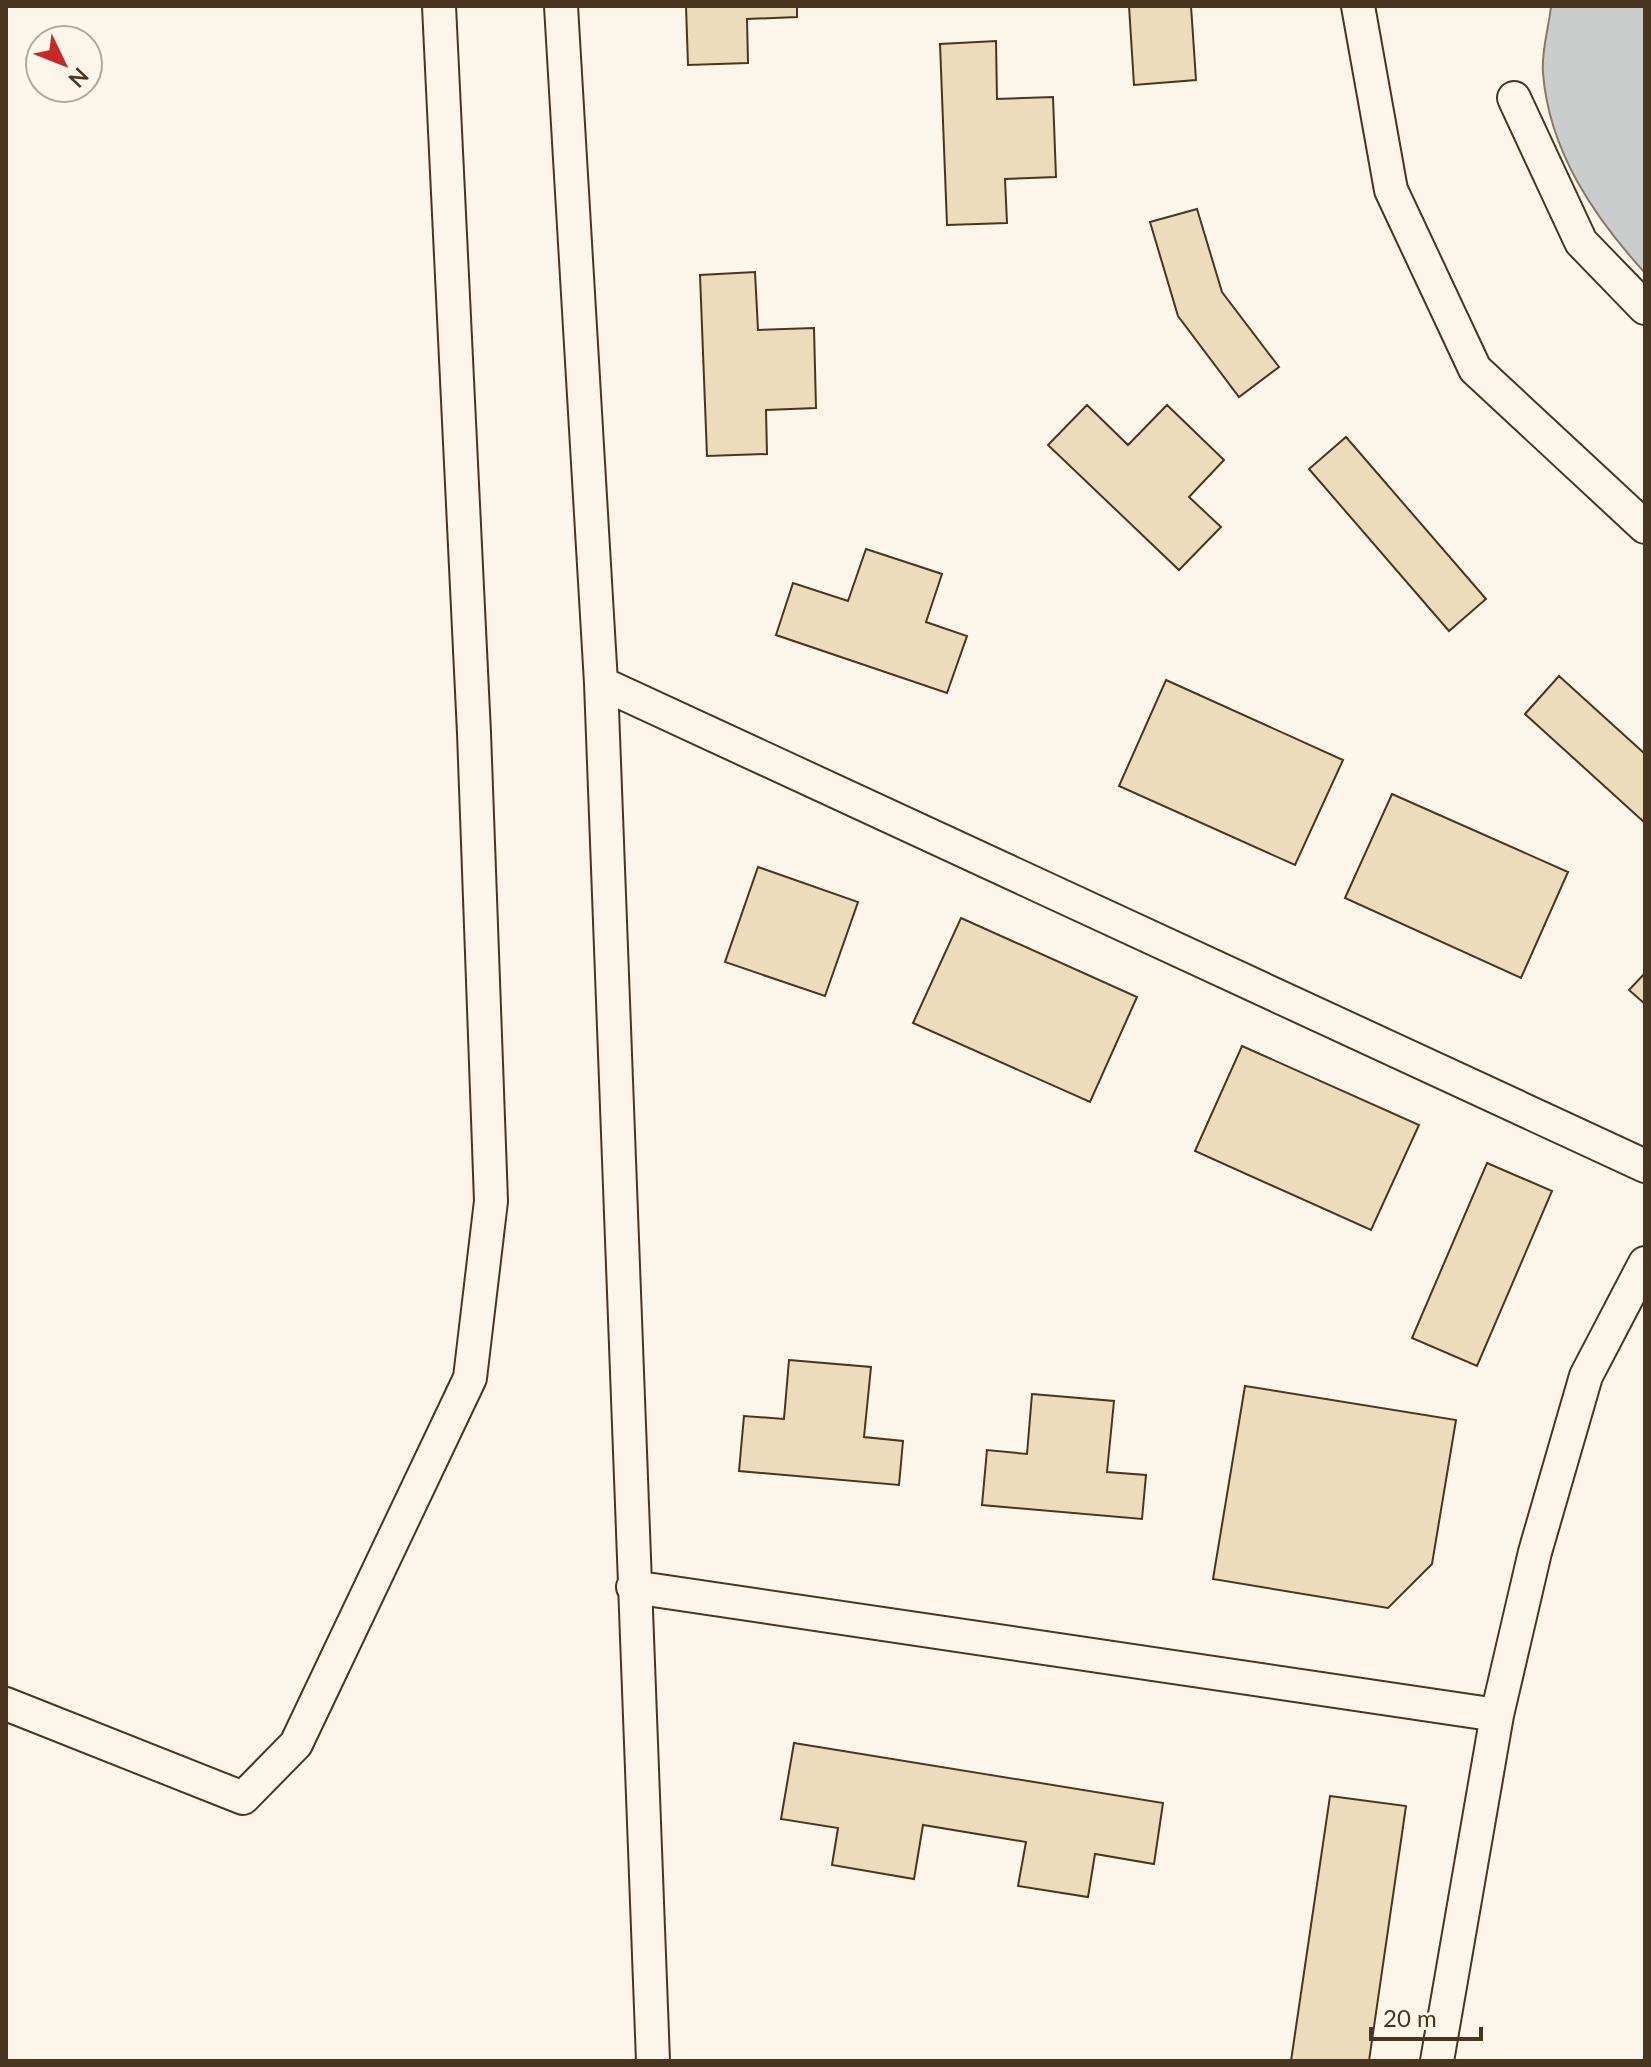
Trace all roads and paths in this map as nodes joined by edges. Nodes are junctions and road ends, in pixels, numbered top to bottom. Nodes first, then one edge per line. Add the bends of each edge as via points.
1 (439, 6) edge
2 (561, 6) edge
3 (1358, 6) edge
4 (1514, 98) dead end
5 (1645, 308) edge
6 (1645, 527) edge
7 (601, 683) junction
8 (1645, 1166) edge
9 (1645, 1263) edge
10 (633, 1587) junction
11 (6, 1704) edge
12 (1497, 1715) junction
13 (653, 2061) edge
14 (1437, 2061) edge

1 - 11 street via 491,1201 470,1378 296,1744 243,1798
2 - 7 street
3 - 6 street via 1391,190 1475,369
4 - 5 street via 1581,242
7 - 8 street
7 - 10 street
9 - 12 street via 1586,1376 1535,1552
10 - 12 street
10 - 13 street
12 - 14 street

